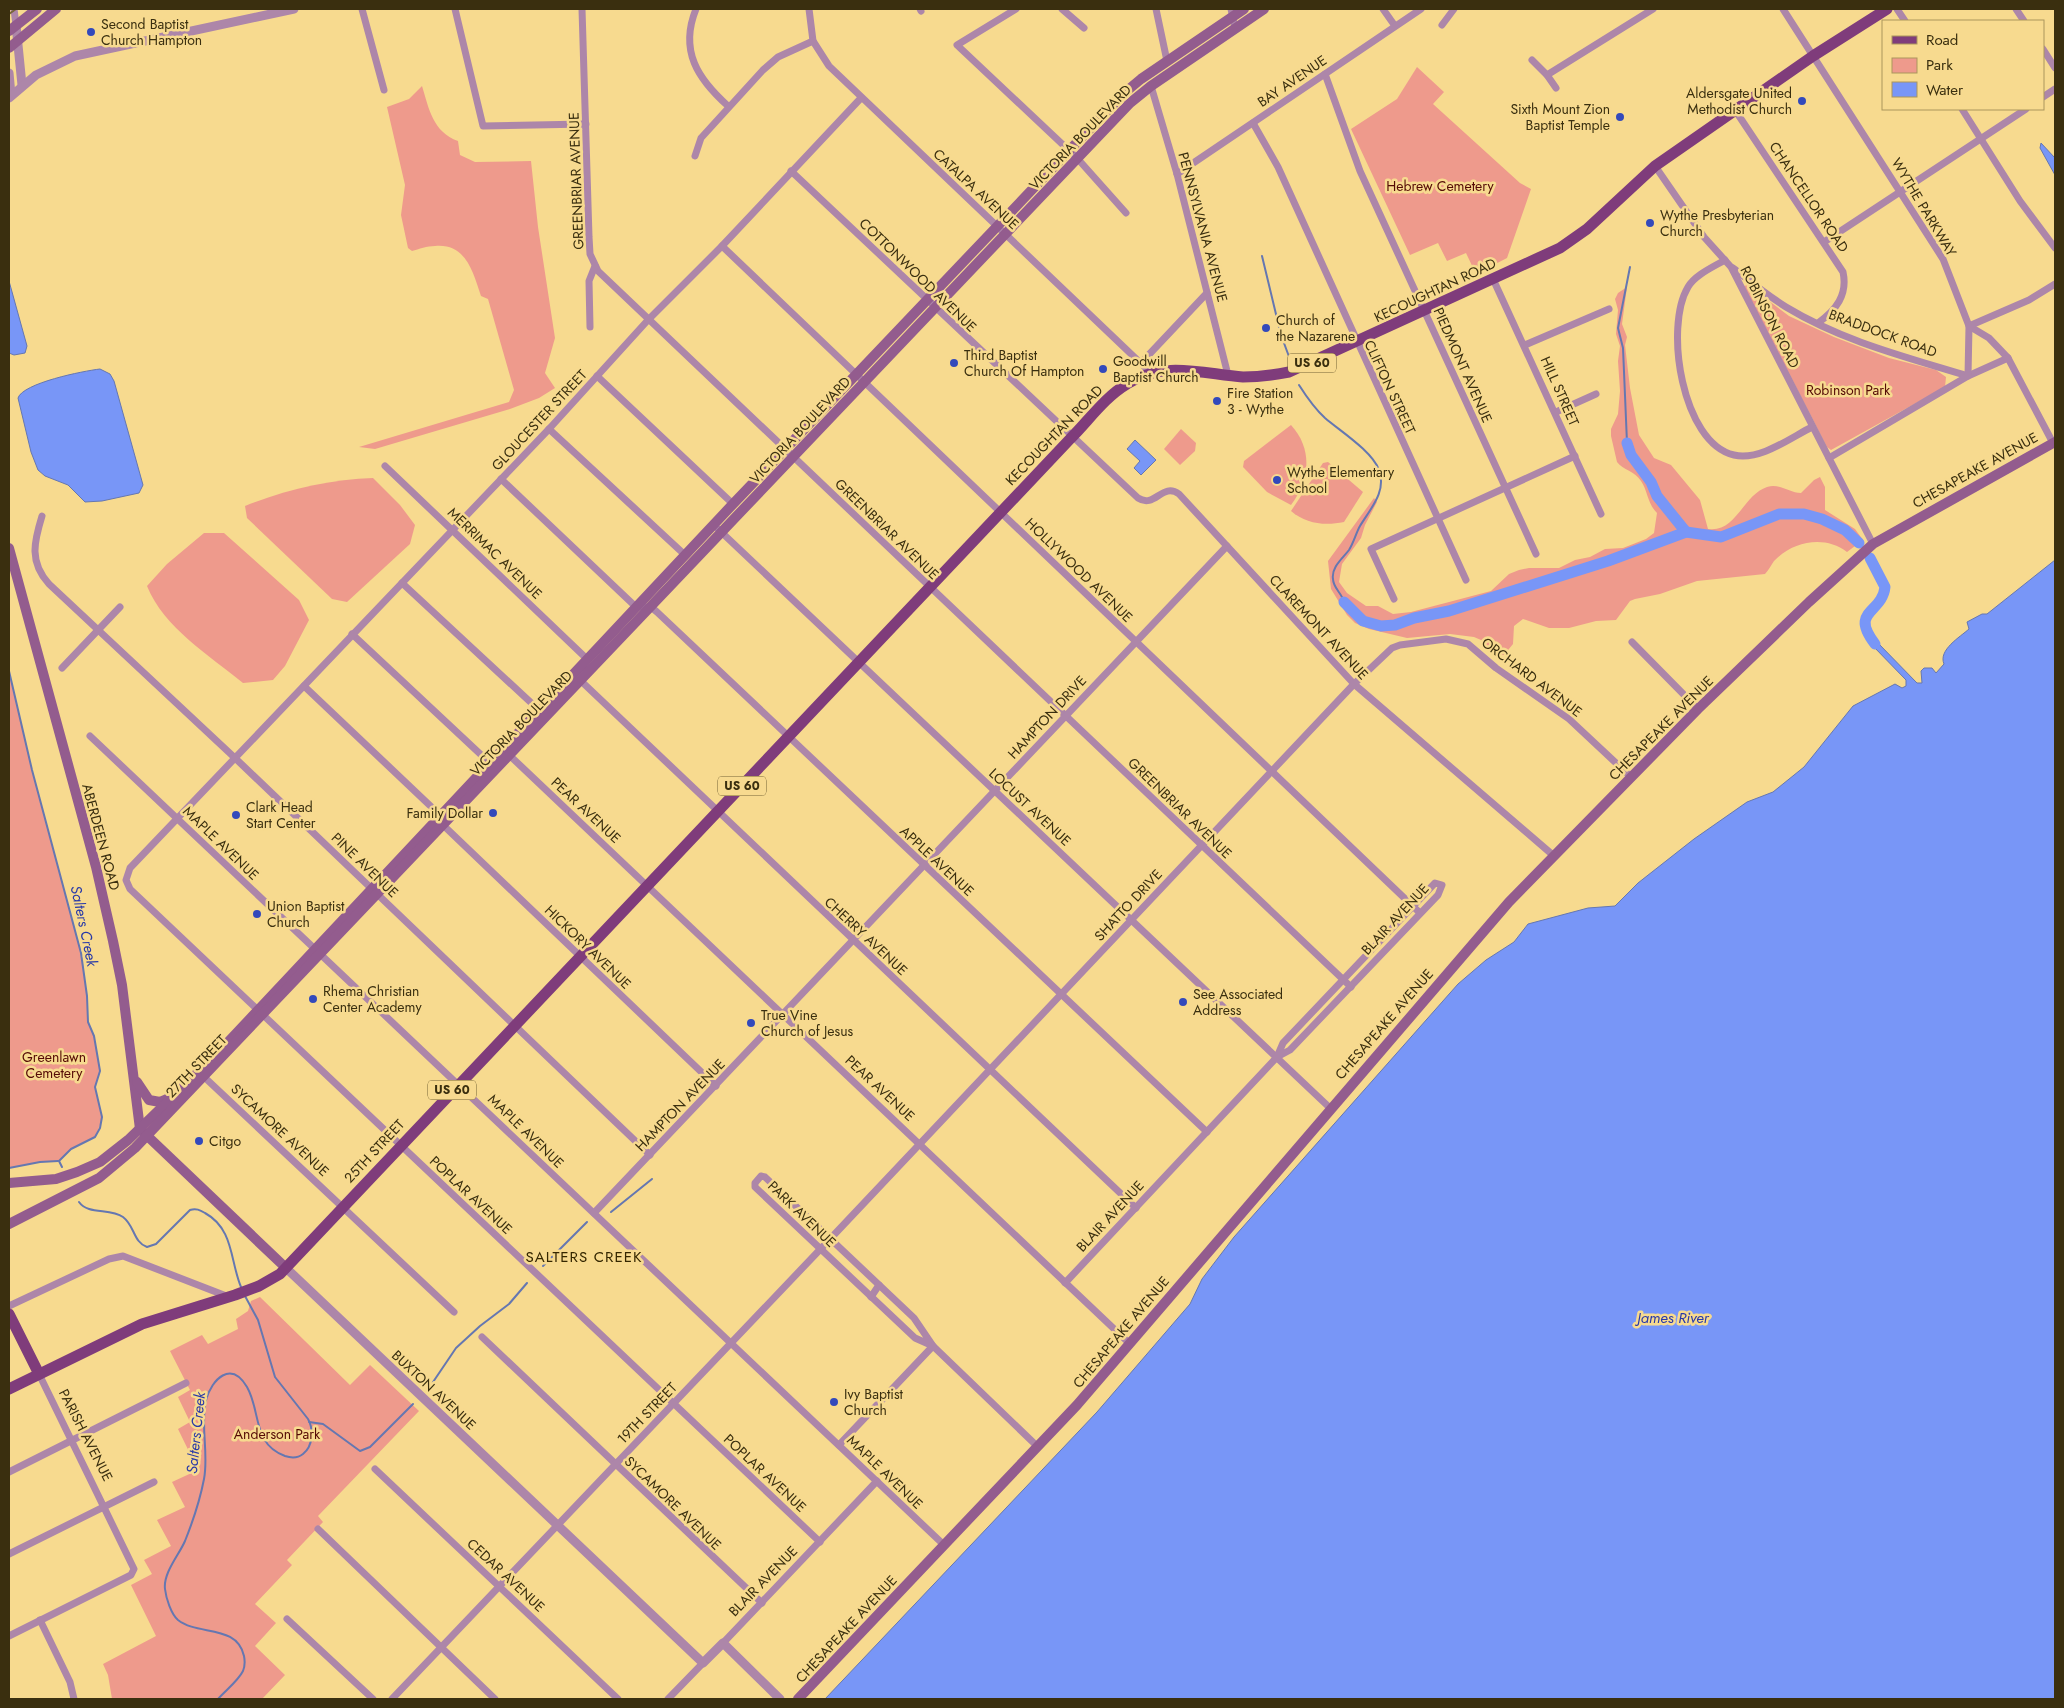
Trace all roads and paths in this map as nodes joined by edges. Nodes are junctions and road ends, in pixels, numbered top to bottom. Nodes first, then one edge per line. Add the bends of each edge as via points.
1 (14, 9) edge
2 (37, 9) edge
3 (56, 9) edge
4 (294, 9) edge
5 (362, 9) edge
6 (455, 9) edge
7 (582, 9) edge
8 (696, 9) edge
9 (808, 9) edge
10 (1016, 9) edge
11 (1062, 9) edge
12 (1156, 9) edge
13 (1244, 9) edge
14 (1264, 9) edge
15 (1383, 9) edge
16 (1422, 9) edge
17 (1454, 9) edge
18 (1653, 9) edge
19 (1783, 9) edge
20 (1887, 9) edge
21 (1897, 9) edge
22 (2016, 9) edge
23 (1232, 13) edge
24 (1904, 20) edge
25 (2023, 20) edge
26 (1442, 25) dead end
27 (1396, 26) junction
28 (13, 28) edge
29 (1084, 28) dead end
30 (1236, 28) junction
31 (18, 40) junction
32 (813, 41) junction
33 (9, 48) edge
34 (2044, 52) edge
35 (1813, 56) junction
36 (1532, 60) dead end
37 (1167, 61) junction
38 (2055, 68) edge
39 (9, 73) edge
40 (1325, 74) junction
41 (1547, 75) junction
42 (22, 85) junction
43 (1151, 86) junction
44 (1556, 88) dead end
45 (2055, 89) edge
46 (384, 90) dead end
47 (10, 96) edge
48 (2044, 96) edge
49 (861, 98) junction
50 (728, 106) junction
51 (1735, 110) junction
52 (1963, 110) edge
53 (2024, 110) edge
54 (1253, 123) junction
55 (586, 124) junction
56 (1982, 138) junction
57 (1069, 150) junction
58 (695, 156) dead end
59 (1077, 158) junction
60 (1655, 166) junction
61 (792, 171) junction
62 (1177, 174) junction
63 (1901, 191) junction
64 (1126, 213) dead end
65 (997, 226) junction
66 (1005, 234) junction
67 (1824, 242) junction
68 (722, 246) junction
69 (2055, 248) edge
70 (1724, 260) junction
71 (595, 266) junction
72 (1731, 267) junction
73 (1493, 279) junction
74 (2055, 284) edge
75 (1207, 293) junction
76 (927, 300) junction
77 (935, 308) junction
78 (1609, 309) dead end
79 (1426, 311) junction
80 (648, 320) junction
81 (1818, 324) junction
82 (1968, 326) junction
83 (590, 327) dead end
84 (1356, 343) junction
85 (1525, 345) junction
86 (2008, 358) junction
87 (1141, 363) junction
88 (1151, 373) junction
89 (855, 375) junction
90 (1228, 375) junction
91 (597, 376) junction
92 (1968, 376) junction
93 (864, 383) junction
94 (1596, 394) dead end
95 (1556, 412) junction
96 (1812, 427) junction
97 (549, 429) junction
98 (1071, 438) junction
99 (2054, 442) edge
100 (785, 449) junction
101 (1575, 456) junction
102 (794, 458) junction
103 (1829, 458) junction
104 (385, 466) dead end
105 (501, 479) junction
106 (1504, 487) junction
107 (733, 504) junction
108 (1000, 512) junction
109 (1601, 514) dead end
110 (42, 516) dead end
111 (1437, 518) junction
112 (713, 525) junction
113 (452, 530) junction
114 (722, 533) junction
115 (1873, 544) junction
116 (1227, 546) junction
117 (9, 548) edge
118 (1536, 554) dead end
119 (685, 555) junction
120 (1466, 580) dead end
121 (402, 583) junction
122 (930, 587) junction
123 (1394, 599) dead end
124 (120, 607) dead end
125 (636, 607) junction
126 (651, 607) junction
127 (99, 630) junction
128 (352, 634) junction
129 (1135, 641) junction
130 (1632, 642) dead end
131 (587, 659) junction
132 (858, 662) junction
133 (62, 668) dead end
134 (581, 681) junction
135 (1354, 684) junction
136 (304, 686) junction
137 (1698, 709) junction
138 (540, 711) junction
139 (1065, 715) junction
140 (90, 736) dead end
141 (788, 736) junction
142 (506, 752) junction
143 (235, 758) junction
144 (493, 766) junction
145 (1273, 772) junction
146 (1631, 777) junction
147 (995, 790) junction
148 (717, 812) junction
149 (178, 818) junction
150 (442, 820) junction
151 (695, 834) joint
152 (1201, 846) junction
153 (1554, 856) junction
154 (924, 866) junction
155 (647, 884) junction
156 (127, 885) joint
157 (375, 892) junction
158 (1413, 906) junction
159 (1420, 913) junction
160 (1131, 920) junction
161 (853, 941) junction
162 (318, 952) junction
163 (579, 956) junction
164 (1344, 980) junction
165 (1351, 987) junction
166 (1061, 995) junction
167 (260, 1013) junction
168 (783, 1014) junction
169 (515, 1024) junction
170 (1277, 1057) junction
171 (990, 1070) junction
172 (201, 1074) junction
173 (134, 1079) junction
174 (458, 1083) junction
175 (716, 1086) junction
176 (172, 1096) junction
177 (1330, 1108) junction
178 (144, 1132) junction
179 (1207, 1132) junction
180 (920, 1143) junction
181 (400, 1146) junction
182 (650, 1155) junction
183 (9, 1183) edge
184 (343, 1206) junction
185 (1136, 1208) junction
186 (594, 1213) junction
187 (9, 1224) edge
188 (831, 1238) junction
189 (820, 1250) junction
190 (286, 1268) junction
191 (1065, 1283) junction
192 (879, 1285) junction
193 (232, 1296) junction
194 (871, 1297) junction
195 (9, 1306) edge
196 (454, 1312) dead end
197 (9, 1314) edge
198 (482, 1337) dead end
199 (731, 1344) junction
200 (1130, 1344) junction
201 (933, 1346) junction
202 (39, 1374) junction
203 (186, 1383) dead end
204 (9, 1389) edge
205 (673, 1404) junction
206 (72, 1441) junction
207 (839, 1445) junction
208 (1038, 1447) junction
209 (615, 1465) junction
210 (375, 1469) dead end
211 (9, 1472) edge
212 (877, 1481) junction
213 (154, 1482) dead end
214 (105, 1506) junction
215 (558, 1524) junction
216 (318, 1529) dead end
217 (820, 1542) junction
218 (944, 1546) junction
219 (9, 1554) edge
220 (500, 1586) junction
221 (762, 1603) junction
222 (287, 1619) dead end
223 (40, 1620) junction
224 (9, 1636) edge
225 (722, 1643) junction
226 (441, 1647) junction
227 (703, 1663) junction
228 (74, 1699) edge
229 (373, 1699) edge
230 (392, 1699) edge
231 (495, 1699) edge
232 (618, 1699) edge
233 (668, 1699) edge
234 (780, 1699) edge
235 (798, 1699) edge

1 - 28 street
2 - 28 main road
3 - 31 main road
4 - 42 street via 89,52 50,67
5 - 46 street
6 - 55 street via 483,126
7 - 55 street, GREENBRIAR AVENUE
8 - 50 street via 690,34 696,69 708,88
9 - 32 street, CATALPA AVENUE
10 - 57 street via 957,45
11 - 29 street
12 - 37 street
13 - 23 main road, VICTORIA BOULEVARD
14 - 30 main road, VICTORIA BOULEVARD
15 - 27 street
16 - 27 street, BAY AVENUE
17 - 26 street
18 - 41 street
19 - 35 street, WYTHE PARKWAY
20 - 35 main road, KECOUGHTAN ROAD / US 60
21 - 24 street
22 - 25 street
23 - 30 street
23 - 37 main road, VICTORIA BOULEVARD
27 - 40 street, BAY AVENUE
28 - 31 street
30 - 43 main road, VICTORIA BOULEVARD
31 - 33 main road
31 - 42 street
32 - 49 street, CATALPA AVENUE via 829,66
32 - 50 street via 778,56
34 - 38 street
35 - 51 main road, KECOUGHTAN ROAD / US 60
35 - 63 street, WYTHE PARKWAY
36 - 41 street
37 - 57 main road, VICTORIA BOULEVARD via 1123,94
39 - 47 street
40 - 54 street, BAY AVENUE
40 - 79 street, PIEDMONT AVENUE via 1360,171
41 - 44 street
42 - 47 street
43 - 59 main road, VICTORIA BOULEVARD
43 - 62 street, PENNSYLVANIA AVENUE
45 - 48 street
49 - 61 street, GLOUCESTER STREET
49 - 65 street, CATALPA AVENUE
50 - 58 street via 701,138
51 - 60 main road, KECOUGHTAN ROAD / US 60
51 - 67 street, CHANCELLOR ROAD
52 - 56 street
53 - 56 street
54 - 62 street, BAY AVENUE
54 - 84 street, CLIFTON STREET via 1278,167
55 - 71 street, GREENBRIAR AVENUE via 590,254
56 - 63 street
56 - 69 street via 2020,201
57 - 59 street
57 - 65 main road, VICTORIA BOULEVARD
59 - 64 street
59 - 66 main road, VICTORIA BOULEVARD
60 - 70 street, ROBINSON ROAD via 1704,237
60 - 73 main road, KECOUGHTAN ROAD / US 60 via 1575,238
61 - 68 street, GLOUCESTER STREET
61 - 76 street, COTTONWOOD AVENUE
62 - 75 street, PENNSYLVANIA AVENUE
63 - 67 street
63 - 82 street, WYTHE PARKWAY via 1943,259
65 - 66 street, CATALPA AVENUE
65 - 76 main road, VICTORIA BOULEVARD
66 - 77 main road, VICTORIA BOULEVARD
66 - 87 street, CATALPA AVENUE
67 - 81 street, CHANCELLOR ROAD via 1838,262 1845,283 1839,303
68 - 80 street, GLOUCESTER STREET
68 - 89 street, HOLLYWOOD AVENUE
70 - 72 street, ROBINSON ROAD
70 - 96 street via 1689,285 1678,318 1682,379 1700,427 1709,440 1736,455 1764,451
71 - 80 street, GREENBRIAR AVENUE
71 - 83 street via 589,281
72 - 81 street, BRADDOCK ROAD
72 - 96 street, ROBINSON ROAD
73 - 79 main road, KECOUGHTAN ROAD / US 60
73 - 85 street, HILL STREET
74 - 82 street via 2029,300
75 - 87 street
75 - 90 street, PENNSYLVANIA AVENUE
76 - 77 street, COTTONWOOD AVENUE
76 - 89 main road, VICTORIA BOULEVARD
77 - 93 main road, VICTORIA BOULEVARD
77 - 98 street, COTTONWOOD AVENUE
78 - 85 street
79 - 84 main road, KECOUGHTAN ROAD / US 60
79 - 106 street, PIEDMONT AVENUE
80 - 91 street, GLOUCESTER STREET
80 - 100 street, GREENBRIAR AVENUE
81 - 92 street, BRADDOCK ROAD via 1884,350
82 - 86 street via 1989,338
82 - 92 street
84 - 90 main road, KECOUGHTAN ROAD / US 60 via 1289,372 1258,377
84 - 111 street, CLIFTON STREET
85 - 95 street, HILL STREET
86 - 92 street
86 - 99 street
87 - 88 street, CATALPA AVENUE
88 - 90 main road, KECOUGHTAN ROAD / US 60 via 1184,369
88 - 98 main road, KECOUGHTAN ROAD / US 60 via 1125,384
89 - 93 street, HOLLYWOOD AVENUE
89 - 100 main road, VICTORIA BOULEVARD
91 - 97 street, GLOUCESTER STREET
91 - 107 street
92 - 103 street
93 - 102 main road, VICTORIA BOULEVARD
93 - 108 street, HOLLYWOOD AVENUE
94 - 95 street
95 - 101 street, HILL STREET
96 - 103 street, ROBINSON ROAD
97 - 105 street, GLOUCESTER STREET
97 - 119 street
98 - 108 main road, KECOUGHTAN ROAD / US 60
98 - 116 street, CLAREMONT AVENUE via 1141,500 1151,501 1166,491 1176,492
99 - 115 main road, CHESAPEAKE AVENUE
100 - 102 street, GREENBRIAR AVENUE
100 - 107 main road, VICTORIA BOULEVARD
101 - 106 street
101 - 109 street, HILL STREET
102 - 114 main road, VICTORIA BOULEVARD
102 - 122 street, GREENBRIAR AVENUE
103 - 115 street, ROBINSON ROAD
104 - 113 street, MERRIMAC AVENUE
105 - 113 street, GLOUCESTER STREET
105 - 125 street
106 - 111 street
106 - 118 street, PIEDMONT AVENUE
107 - 112 main road, VICTORIA BOULEVARD
108 - 122 main road, KECOUGHTAN ROAD / US 60
108 - 129 street, HOLLYWOOD AVENUE
110 - 127 street, PINE AVENUE via 34,545 42,574
111 - 120 street, CLIFTON STREET
111 - 123 street via 1371,549
112 - 114 street, LOCUST AVENUE
112 - 119 main road, VICTORIA BOULEVARD
113 - 121 street, GLOUCESTER STREET
113 - 131 street, MERRIMAC AVENUE
114 - 126 main road, VICTORIA BOULEVARD
114 - 132 street, LOCUST AVENUE
115 - 137 main road, CHESAPEAKE AVENUE
116 - 129 street, HAMPTON DRIVE
116 - 135 street, CLAREMONT AVENUE
117 - 173 main road, ABERDEEN ROAD via 98,877 117,959
119 - 125 main road, VICTORIA BOULEVARD
121 - 128 street, GLOUCESTER STREET
121 - 138 street
122 - 132 main road, KECOUGHTAN ROAD / US 60
122 - 139 street, GREENBRIAR AVENUE
124 - 127 street
125 - 126 street
125 - 131 main road, VICTORIA BOULEVARD
126 - 134 main road, VICTORIA BOULEVARD
126 - 141 street, APPLE AVENUE
127 - 133 street
127 - 143 street, PINE AVENUE
128 - 136 street, GLOUCESTER STREET
128 - 144 street
129 - 139 street, HAMPTON DRIVE
129 - 145 street, HOLLYWOOD AVENUE
130 - 137 street
131 - 138 main road, VICTORIA BOULEVARD
132 - 141 main road, KECOUGHTAN ROAD / US 60
132 - 147 street, LOCUST AVENUE
134 - 142 main road, VICTORIA BOULEVARD
134 - 148 street, CHERRY AVENUE
135 - 145 street, SHATTO DRIVE
135 - 146 street, ORCHARD AVENUE via 1396,646 1446,640 1462,642 1569,719
135 - 153 street, CLAREMONT AVENUE
136 - 143 street, GLOUCESTER STREET
136 - 150 street, HICKORY AVENUE
137 - 146 main road, CHESAPEAKE AVENUE
138 - 142 main road, VICTORIA BOULEVARD
139 - 147 street, HAMPTON DRIVE
139 - 152 street, GREENBRIAR AVENUE
140 - 149 street, MAPLE AVENUE
141 - 148 main road, KECOUGHTAN ROAD / US 60
141 - 154 street, APPLE AVENUE
142 - 144 main road, VICTORIA BOULEVARD
142 - 155 street, PEAR AVENUE
143 - 149 street, GLOUCESTER STREET
143 - 157 street, PINE AVENUE
144 - 150 main road, VICTORIA BOULEVARD
145 - 152 street, SHATTO DRIVE
145 - 158 street, HOLLYWOOD AVENUE
146 - 153 main road, CHESAPEAKE AVENUE
147 - 154 street, HAMPTON DRIVE
147 - 160 street, LOCUST AVENUE
148 - 151 main road, KECOUGHTAN ROAD / US 60
148 - 161 street, CHERRY AVENUE
149 - 156 street, GLOUCESTER STREET via 130,868 126,876
149 - 162 street, MAPLE AVENUE
150 - 157 main road, VICTORIA BOULEVARD
150 - 163 street, HICKORY AVENUE
151 - 155 main road, 25TH STREET / US 60
152 - 160 street, SHATTO DRIVE
152 - 164 street, GREENBRIAR AVENUE
153 - 177 main road, CHESAPEAKE AVENUE via 1509,902
154 - 161 street, HAMPTON DRIVE
154 - 166 street, APPLE AVENUE
155 - 163 main road, 25TH STREET / US 60
155 - 168 street, PEAR AVENUE
156 - 167 street, POPLAR AVENUE
157 - 162 main road, 27TH STREET
157 - 169 street, PINE AVENUE
158 - 159 street, HOLLYWOOD AVENUE
158 - 159 street, BLAIR AVENUE via 1435,883 1442,885 1438,895
158 - 164 street, BLAIR AVENUE
159 - 165 street, BLAIR AVENUE
160 - 166 street, SHATTO DRIVE
160 - 170 street, LOCUST AVENUE
161 - 168 street, HAMPTON DRIVE
161 - 171 street, CHERRY AVENUE
162 - 167 main road, 27TH STREET
162 - 174 street, MAPLE AVENUE
163 - 169 main road, 25TH STREET / US 60
163 - 175 street, HICKORY AVENUE
164 - 165 street, GREENBRIAR AVENUE
164 - 170 street, BLAIR AVENUE via 1283,1043
165 - 170 street, BLAIR AVENUE via 1290,1050
166 - 171 street, SHATTO DRIVE
166 - 179 street, APPLE AVENUE
167 - 172 main road, 27TH STREET
167 - 181 street, POPLAR AVENUE
168 - 175 street, HAMPTON AVENUE
168 - 180 street, PEAR AVENUE
169 - 174 main road, 25TH STREET / US 60
169 - 182 street, PINE AVENUE
170 - 177 street, LOCUST AVENUE
170 - 179 street, BLAIR AVENUE
171 - 180 street, SHATTO DRIVE
171 - 185 street, CHERRY AVENUE
172 - 176 main road, 27TH STREET
172 - 178 main road, 27TH STREET
172 - 184 street, SYCAMORE AVENUE
173 - 176 main road via 144,1095 153,1101 160,1102
173 - 178 main road, ABERDEEN ROAD
174 - 181 main road, 25TH STREET / US 60
174 - 186 street, MAPLE AVENUE
175 - 182 street, HAMPTON AVENUE
176 - 178 main road, 27TH STREET
177 - 200 main road, CHESAPEAKE AVENUE
178 - 183 main road via 90,1167 56,1179
178 - 187 main road, 27TH STREET via 127,1155 99,1178
178 - 190 main road, BUXTON AVENUE
179 - 185 street, BLAIR AVENUE
180 - 188 street, 19TH STREET
180 - 191 street, PEAR AVENUE
181 - 184 main road, 25TH STREET / US 60
181 - 205 street, POPLAR AVENUE
182 - 186 street, HAMPTON AVENUE
184 - 190 main road, 25TH STREET / US 60
184 - 196 street, SYCAMORE AVENUE
185 - 191 street, BLAIR AVENUE
186 - 199 street, MAPLE AVENUE
188 - 189 street, 19TH STREET
188 - 189 street, PARK AVENUE via 761,1176 755,1187
188 - 192 street, PARK AVENUE
189 - 194 street, PARK AVENUE
189 - 199 street, 19TH STREET
190 - 193 main road, 25TH STREET / US 60 via 274,1278
190 - 215 street, BUXTON AVENUE
191 - 200 street, PEAR AVENUE
192 - 194 street
192 - 201 street, PARK AVENUE via 914,1318
193 - 195 street via 129,1258 116,1257
193 - 202 main road, 25TH STREET / US 60 via 142,1324
194 - 201 street, PARK AVENUE via 915,1338
197 - 202 main road, PARISH AVENUE
198 - 209 street, SYCAMORE AVENUE
199 - 205 street, 19TH STREET
199 - 207 street, MAPLE AVENUE
200 - 208 main road, CHESAPEAKE AVENUE
201 - 207 street
201 - 208 street, PARK AVENUE
202 - 204 main road, 25TH STREET / US 60
202 - 206 street, PARISH AVENUE
203 - 206 street
205 - 209 street, 19TH STREET
205 - 217 street, POPLAR AVENUE
206 - 211 street
206 - 214 street, PARISH AVENUE
207 - 212 street, MAPLE AVENUE
208 - 218 main road, CHESAPEAKE AVENUE
209 - 215 street, 19TH STREET
209 - 221 street, SYCAMORE AVENUE
210 - 220 street, CEDAR AVENUE
212 - 217 street, BLAIR AVENUE
212 - 218 street, MAPLE AVENUE
213 - 214 street
214 - 219 street
214 - 223 street, PARISH AVENUE via 134,1569 131,1575
215 - 220 street, 19TH STREET
215 - 227 street, BUXTON AVENUE
216 - 226 street
217 - 221 street, BLAIR AVENUE
218 - 235 main road, CHESAPEAKE AVENUE
220 - 226 street, 19TH STREET
220 - 232 street, CEDAR AVENUE
221 - 225 street, BLAIR AVENUE
222 - 229 street
223 - 224 street
223 - 228 street via 70,1682
225 - 227 street, BLAIR AVENUE
225 - 234 street
226 - 230 street, 19TH STREET
226 - 231 street
227 - 233 street, BLAIR AVENUE

